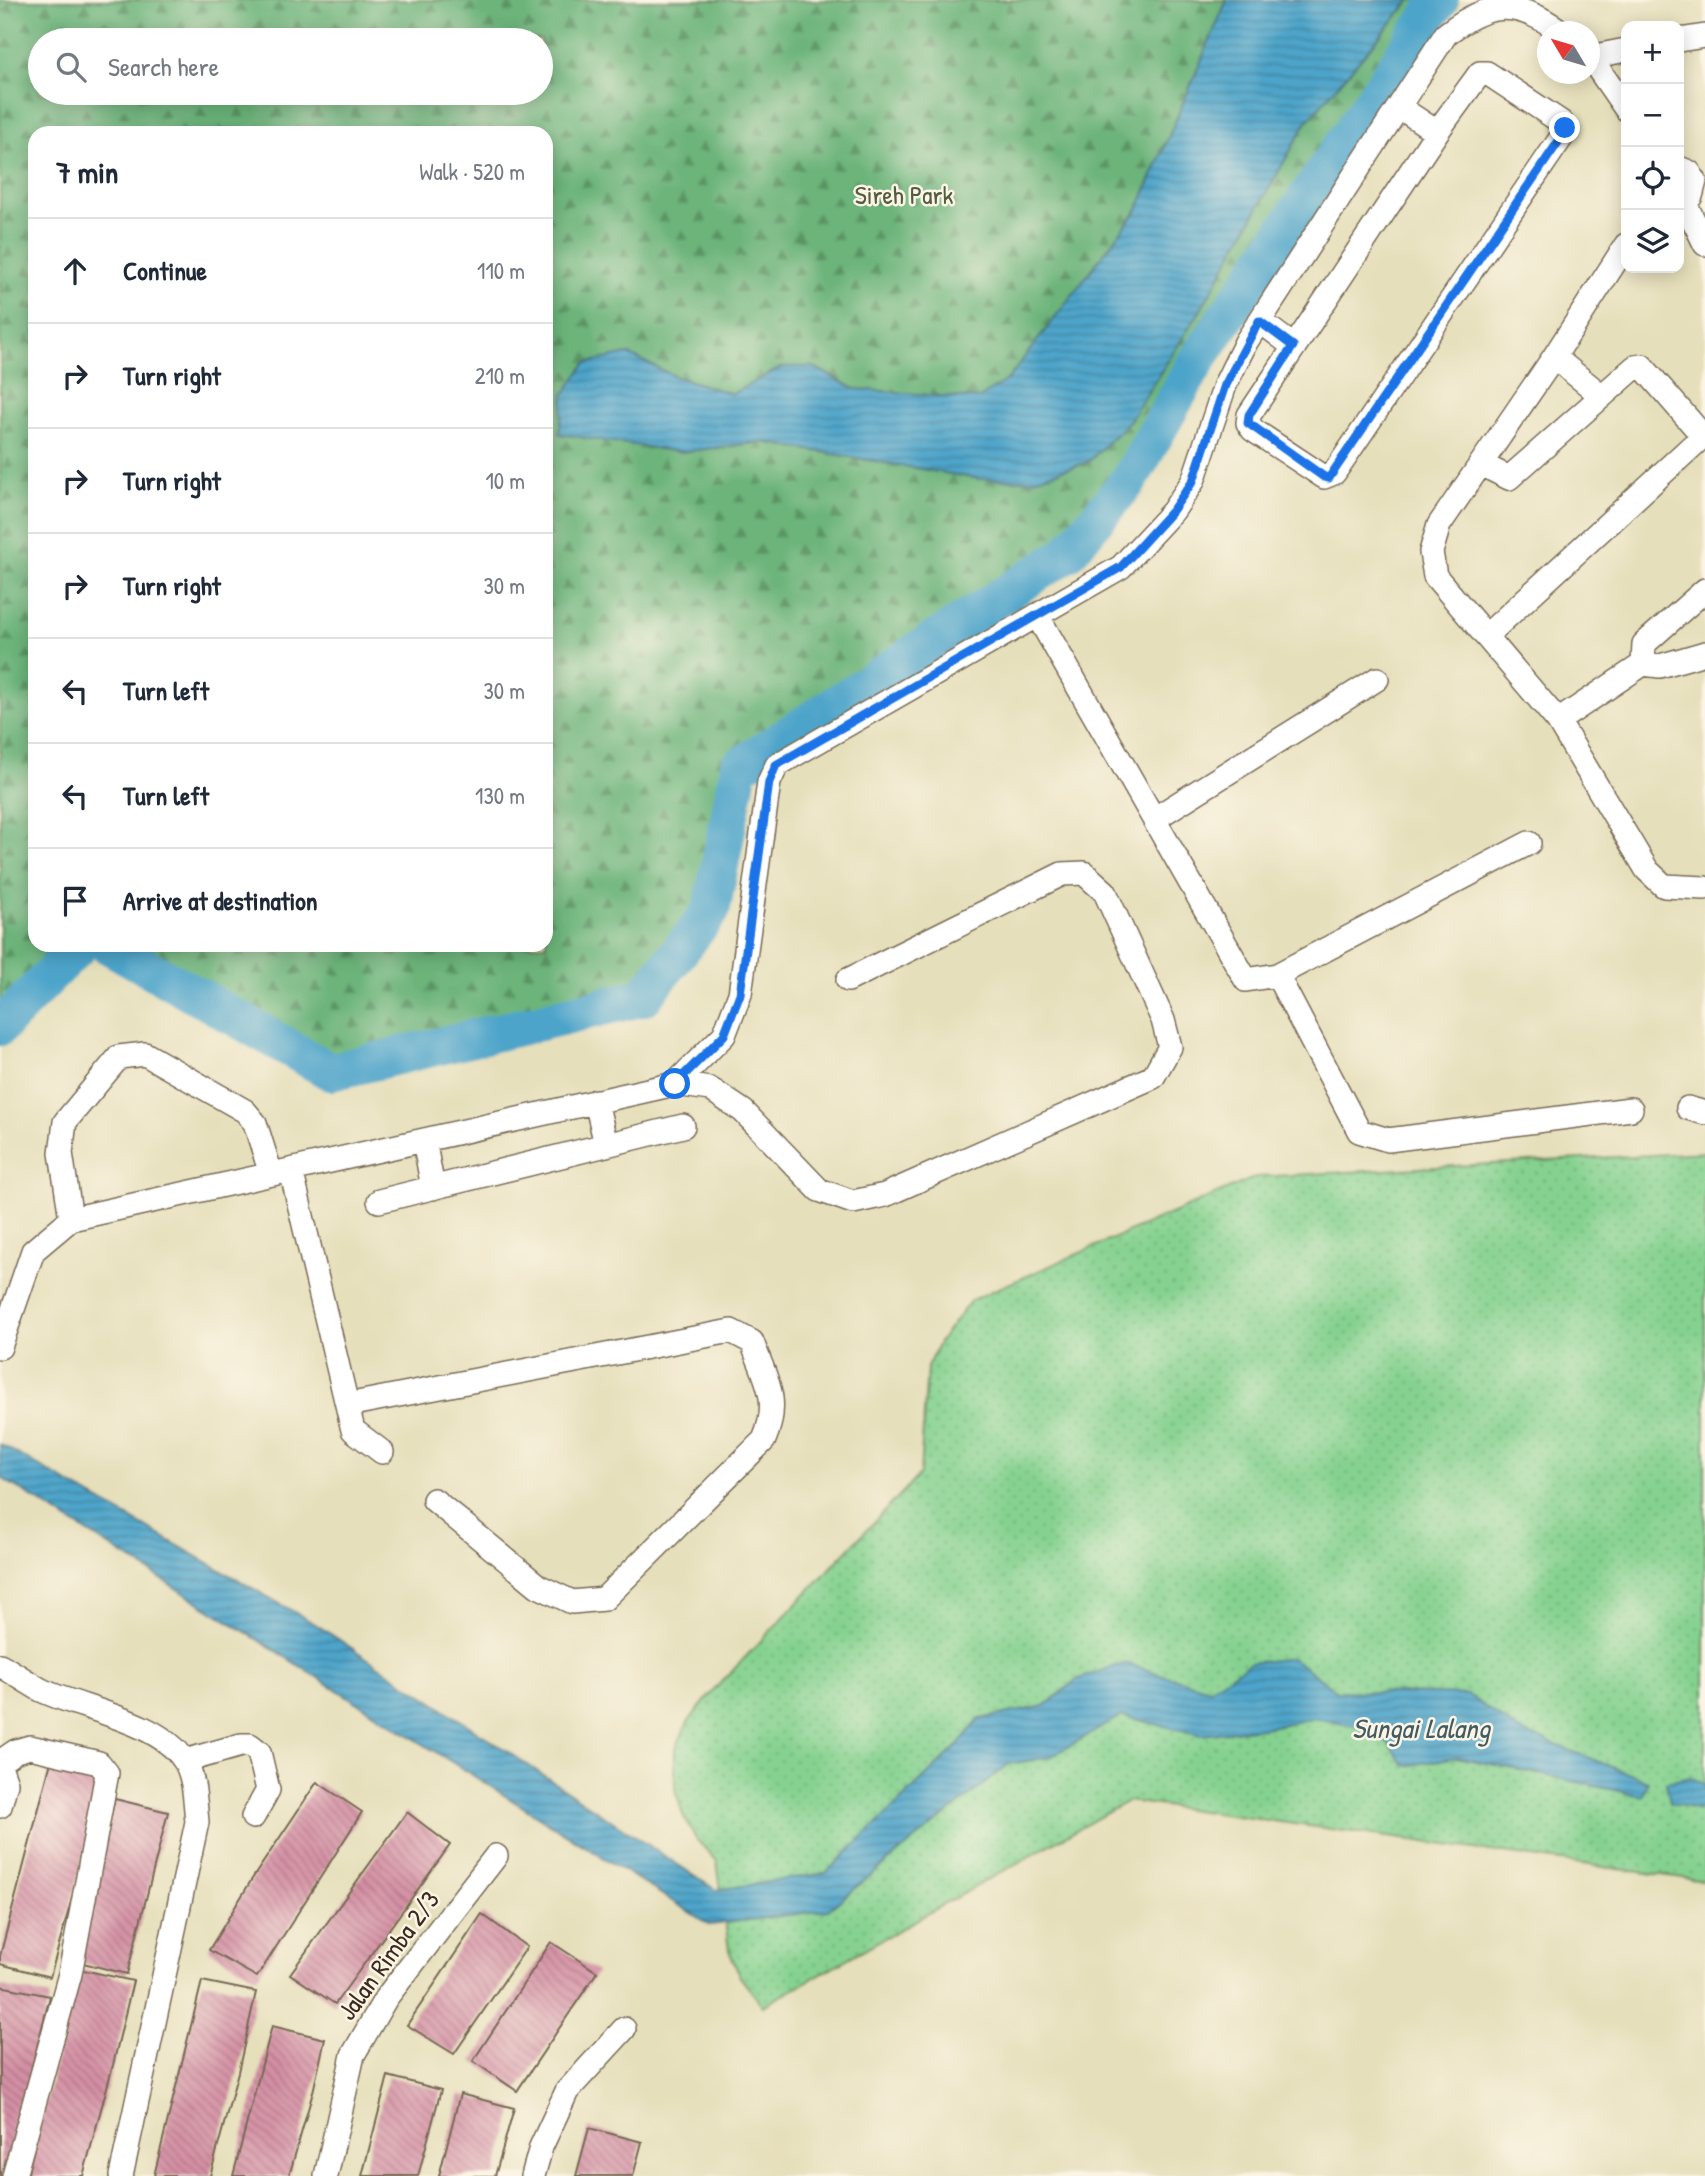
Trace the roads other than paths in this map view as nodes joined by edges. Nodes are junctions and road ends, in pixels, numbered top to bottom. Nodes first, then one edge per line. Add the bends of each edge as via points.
1 (1548, 7) edge
2 (1705, 36) edge
3 (1684, 39) edge
4 (1621, 51) edge
5 (1621, 102) edge
6 (1399, 107) junction
7 (1437, 132) junction
8 (1688, 185) edge
9 (1705, 244) edge
10 (1621, 252) edge
11 (1259, 321) junction
12 (1293, 346) junction
13 (1554, 357) junction
14 (1602, 396) junction
15 (1481, 464) junction
16 (1705, 590) edge
17 (1037, 615) junction
18 (1486, 636) junction
19 (1705, 653) edge
20 (1643, 664) junction
21 (1377, 678) dead end
22 (1558, 721) junction
23 (1154, 819) junction
24 (1529, 843) dead end
25 (1705, 888) edge
26 (1277, 975) junction
27 (848, 980) dead end
28 (675, 1084) junction
29 (596, 1101) junction
30 (1631, 1109) dead end
31 (683, 1126) dead end
32 (424, 1140) junction
33 (606, 1145) junction
34 (281, 1172) junction
35 (433, 1188) junction
36 (379, 1201) dead end
37 (71, 1219) junction
38 (0, 1347) edge
39 (347, 1405) junction
40 (382, 1451) dead end
41 (434, 1500) dead end
42 (0, 1665) edge
43 (185, 1760) junction
44 (0, 1764) edge
45 (0, 1806) edge
46 (253, 1817) dead end
47 (496, 1856) dead end
48 (624, 2029) dead end
49 (14, 2176) edge
50 (121, 2176) edge
51 (326, 2176) edge
52 (533, 2176) edge

1 - 6 street via 1500,1 1472,13 1446,34
2 - 3 street
4 - 5 street via 1590,57
6 - 7 street
6 - 11 street
7 - 12 street
7 - 12 street via 1474,78 1487,73 1565,128 1329,478 1248,423
8 - 9 street
10 - 13 street
11 - 12 street
11 - 17 street via 1225,385 1193,481 1172,511 1121,567
13 - 14 street
13 - 15 street
14 - 15 street via 1509,478
14 - 18 street via 1642,366 1703,436
15 - 18 street via 1438,525 1431,552 1435,576
16 - 20 street via 1644,644
17 - 23 street
17 - 28 street via 776,765 769,782 740,994 724,1035
18 - 22 street
19 - 20 street via 1660,666
20 - 22 street
21 - 23 street
22 - 25 street via 1647,870 1664,886
23 - 26 street via 1246,980
24 - 26 street
26 - 30 street via 1359,1131 1388,1140
27 - 28 street via 1062,874 1084,873 1105,892 1163,1020 1170,1047 1153,1077 885,1195 853,1202 819,1190 743,1111 710,1089
28 - 29 street
29 - 32 street
29 - 33 street
31 - 33 street
32 - 34 street
32 - 35 street
33 - 35 street
34 - 37 street
34 - 37 street via 245,1111 145,1054 120,1057 65,1122 61,1153
34 - 39 street
35 - 36 street
37 - 38 street via 33,1251
39 - 40 street via 353,1430
39 - 41 street via 731,1331 752,1342 774,1402 764,1440 604,1599 572,1602 538,1586
42 - 43 street via 42,1690 153,1734
43 - 46 street via 241,1745 259,1752 268,1790
43 - 50 street via 197,1822
44 - 45 street via 6,1783
44 - 49 street via 30,1747 99,1763 107,1773 70,1974
47 - 51 street, Jalan Rimba 2/3 via 386,1997 353,2055
48 - 52 street via 567,2091

